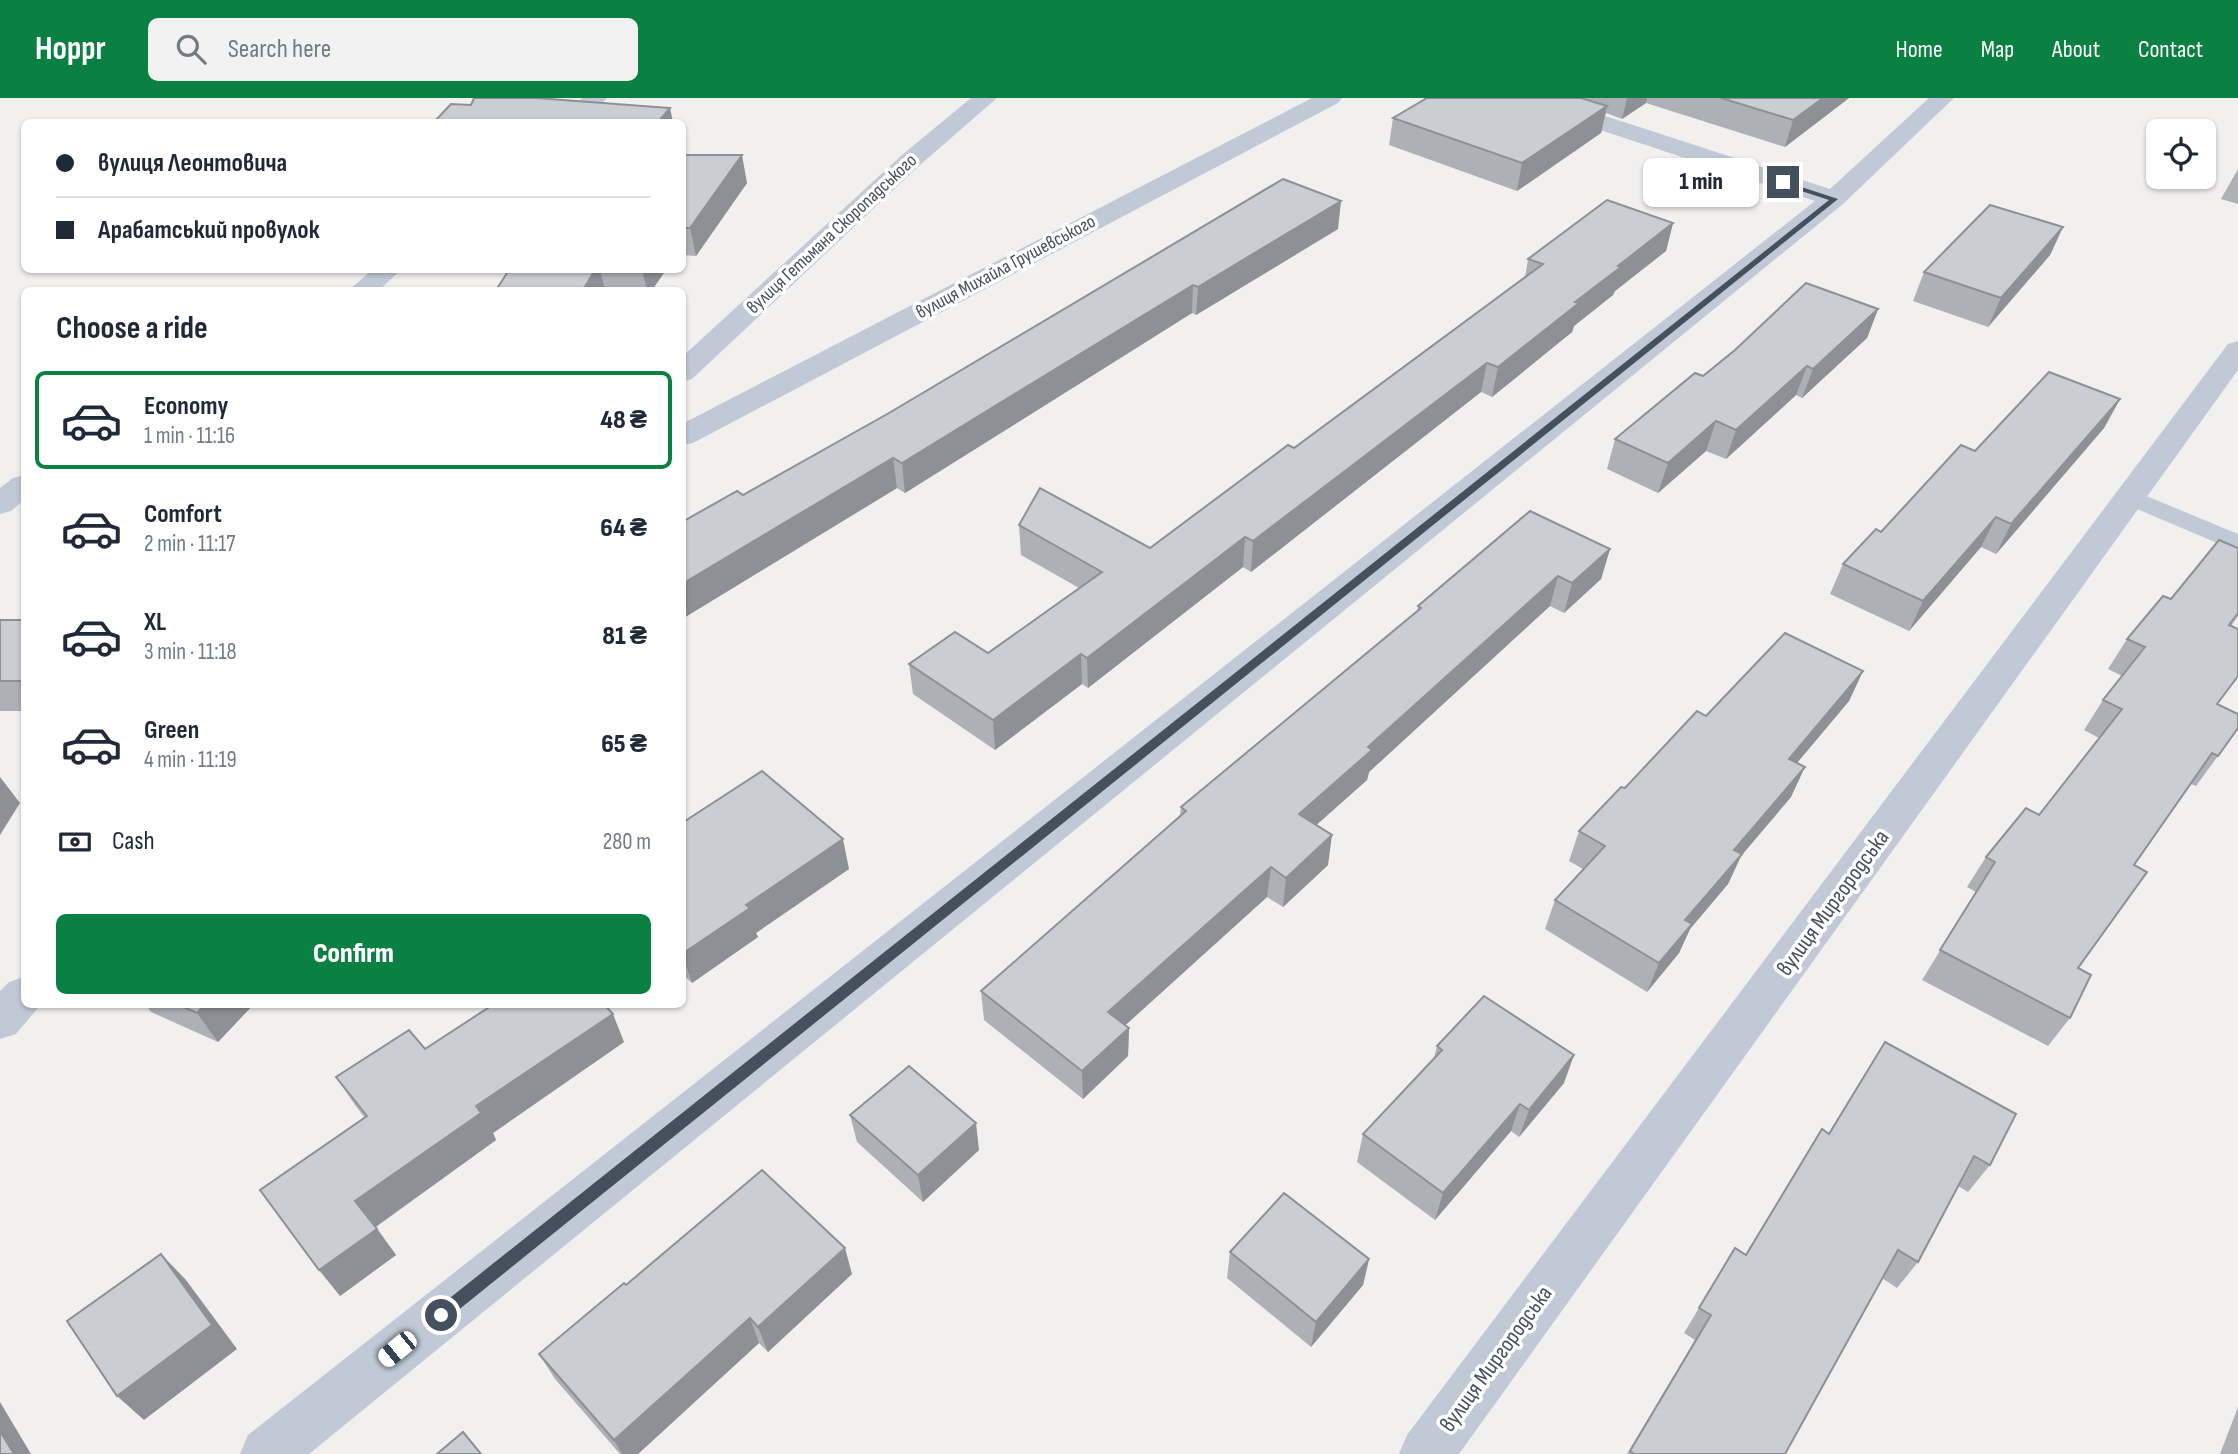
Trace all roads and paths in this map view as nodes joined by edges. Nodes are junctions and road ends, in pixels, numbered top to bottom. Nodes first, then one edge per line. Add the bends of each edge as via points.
1 (595, 98) edge
2 (985, 98) edge
3 (1330, 98) edge
4 (1527, 98) edge
5 (1942, 98) edge
6 (573, 119) edge
7 (1834, 199) junction
8 (384, 273) edge
9 (366, 287) edge
10 (2238, 350) edge
11 (686, 369) edge
12 (686, 434) edge
13 (21, 487) edge
14 (2132, 498) junction
15 (0, 504) edge
16 (2238, 544) edge
17 (21, 998) edge
18 (0, 1021) edge
19 (267, 1454) edge
20 (1426, 1454) edge

1 - 6 street
2 - 11 street, вулиця Гетьмана Скоропадського via 911,160
3 - 12 street, вулиця Михайла Грушевського
4 - 7 street
5 - 7 street
7 - 19 street
8 - 9 street
10 - 14 street, вулиця Миргородська
13 - 15 street
14 - 16 lane
14 - 20 street, вулиця Миргородська
17 - 18 street

